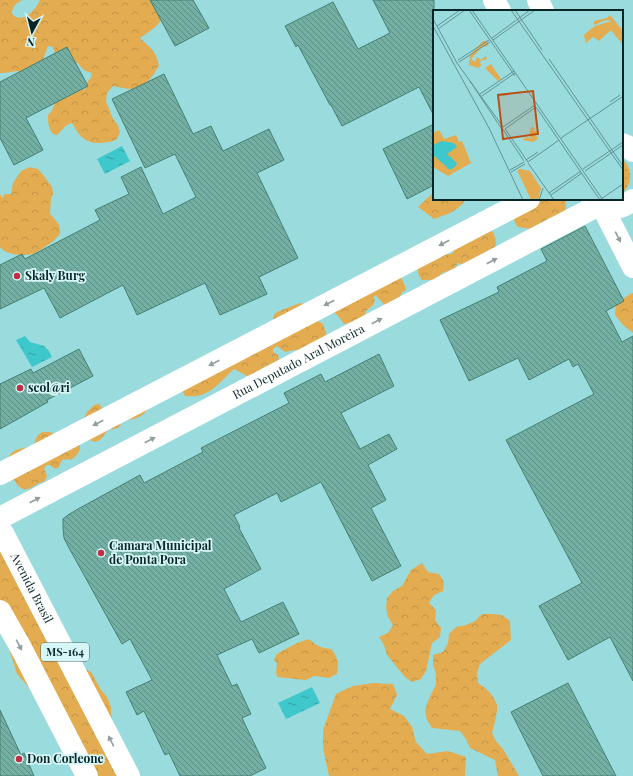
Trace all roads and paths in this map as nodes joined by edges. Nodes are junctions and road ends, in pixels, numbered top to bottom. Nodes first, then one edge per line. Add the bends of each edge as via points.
1 (494, 0) edge
2 (538, 0) edge
3 (499, 10) edge
4 (543, 10) edge
5 (623, 144) edge
6 (633, 151) edge
7 (527, 200) edge
8 (633, 200) edge
9 (596, 204) edge
10 (633, 267) edge
11 (0, 474) edge
12 (0, 518) edge
13 (0, 529) edge
14 (0, 611) edge
15 (87, 776) edge
16 (129, 776) edge

1 - 3 main road
2 - 4 main road
5 - 6 main road
7 -> 11 main road
8 - 9 main road via 620,208 611,209
9 -> 10 main road
12 -> 9 main road, Rua Deputado Aral Moreira
16 -> 13 main road, Avenida Brasil / MS-164
14 -> 15 main road, MS-164

